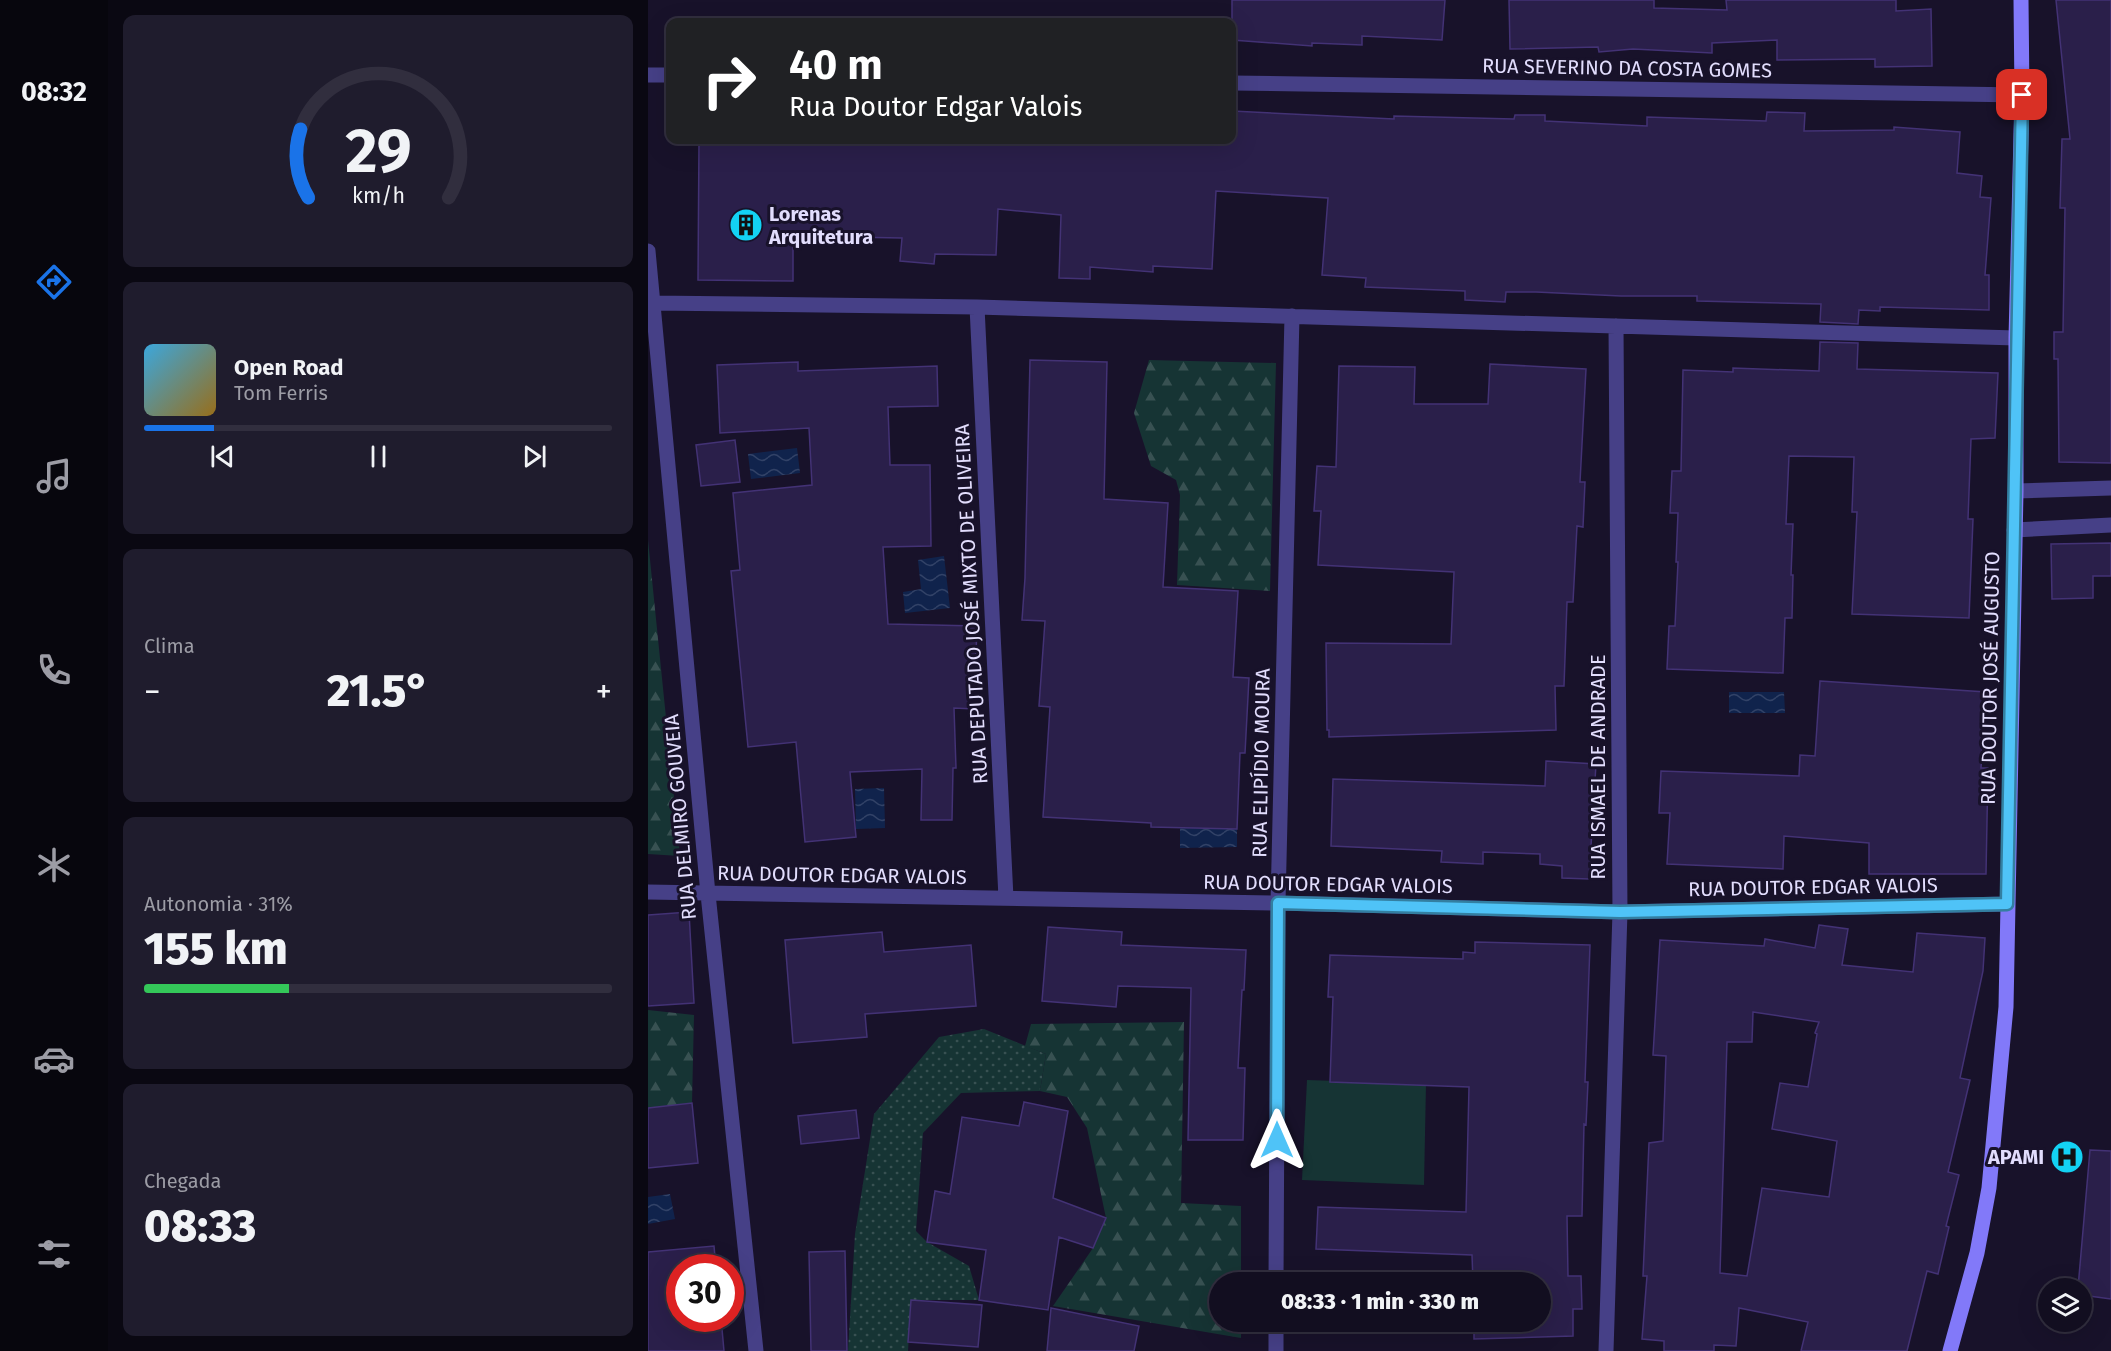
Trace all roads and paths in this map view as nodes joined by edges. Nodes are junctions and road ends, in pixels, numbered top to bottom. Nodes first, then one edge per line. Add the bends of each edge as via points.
1 (2021, 0) edge
2 (648, 75) edge
3 (666, 75) edge
4 (1236, 83) edge
5 (2022, 95) junction
6 (648, 251) edge
7 (650, 281) edge
8 (653, 303) junction
9 (977, 307) junction
10 (1292, 316) junction
11 (1616, 326) junction
12 (2016, 338) junction
13 (2111, 488) edge
14 (2016, 491) junction
15 (2111, 525) edge
16 (2014, 530) junction
17 (648, 892) edge
18 (708, 894) junction
19 (1006, 898) junction
20 (1278, 903) junction
21 (2007, 904) junction
22 (1620, 912) junction
23 (1276, 1272) edge
24 (1276, 1332) edge
25 (756, 1351) edge
26 (1276, 1351) edge
27 (1606, 1351) edge
28 (1950, 1351) edge

1 - 5 main road, RUA DOUTOR JOSÉ AUGUSTO
2 - 3 street
4 - 5 street, RUA SEVERINO DA COSTA GOMES
5 - 12 main road, RUA DOUTOR JOSÉ AUGUSTO
6 - 7 street, RUA DELMIRO GOUVEIA
7 - 8 street, RUA DELMIRO GOUVEIA
8 - 9 street
8 - 18 street, RUA DELMIRO GOUVEIA
9 - 10 street
9 - 19 street, RUA DEPUTADO JOSÉ MIXTO DE OLIVEIRA
10 - 11 street
10 - 20 street, RUA ELIPÍDIO MOURA
11 - 12 street
11 - 22 street, RUA ISMAEL DE ANDRADE
12 - 14 main road, RUA DOUTOR JOSÉ AUGUSTO
13 - 14 street
14 - 16 main road, RUA DOUTOR JOSÉ AUGUSTO
15 - 16 street
16 - 21 main road, RUA DOUTOR JOSÉ AUGUSTO
17 - 18 street, RUA DOUTOR EDGAR VALOIS
18 - 19 street, RUA DOUTOR EDGAR VALOIS
18 - 25 street, RUA DELMIRO GOUVEIA
19 - 20 street, RUA DOUTOR EDGAR VALOIS
20 - 22 street, RUA DOUTOR EDGAR VALOIS
20 - 23 street, RUA ELIPÍDIO MOURA
21 - 22 street, RUA DOUTOR EDGAR VALOIS
21 - 28 main road, RUA DOUTOR JOSÉ AUGUSTO via 2006,1007 1989,1188 1977,1253
22 - 27 street, RUA ISMAEL DE ANDRADE
24 - 26 street

